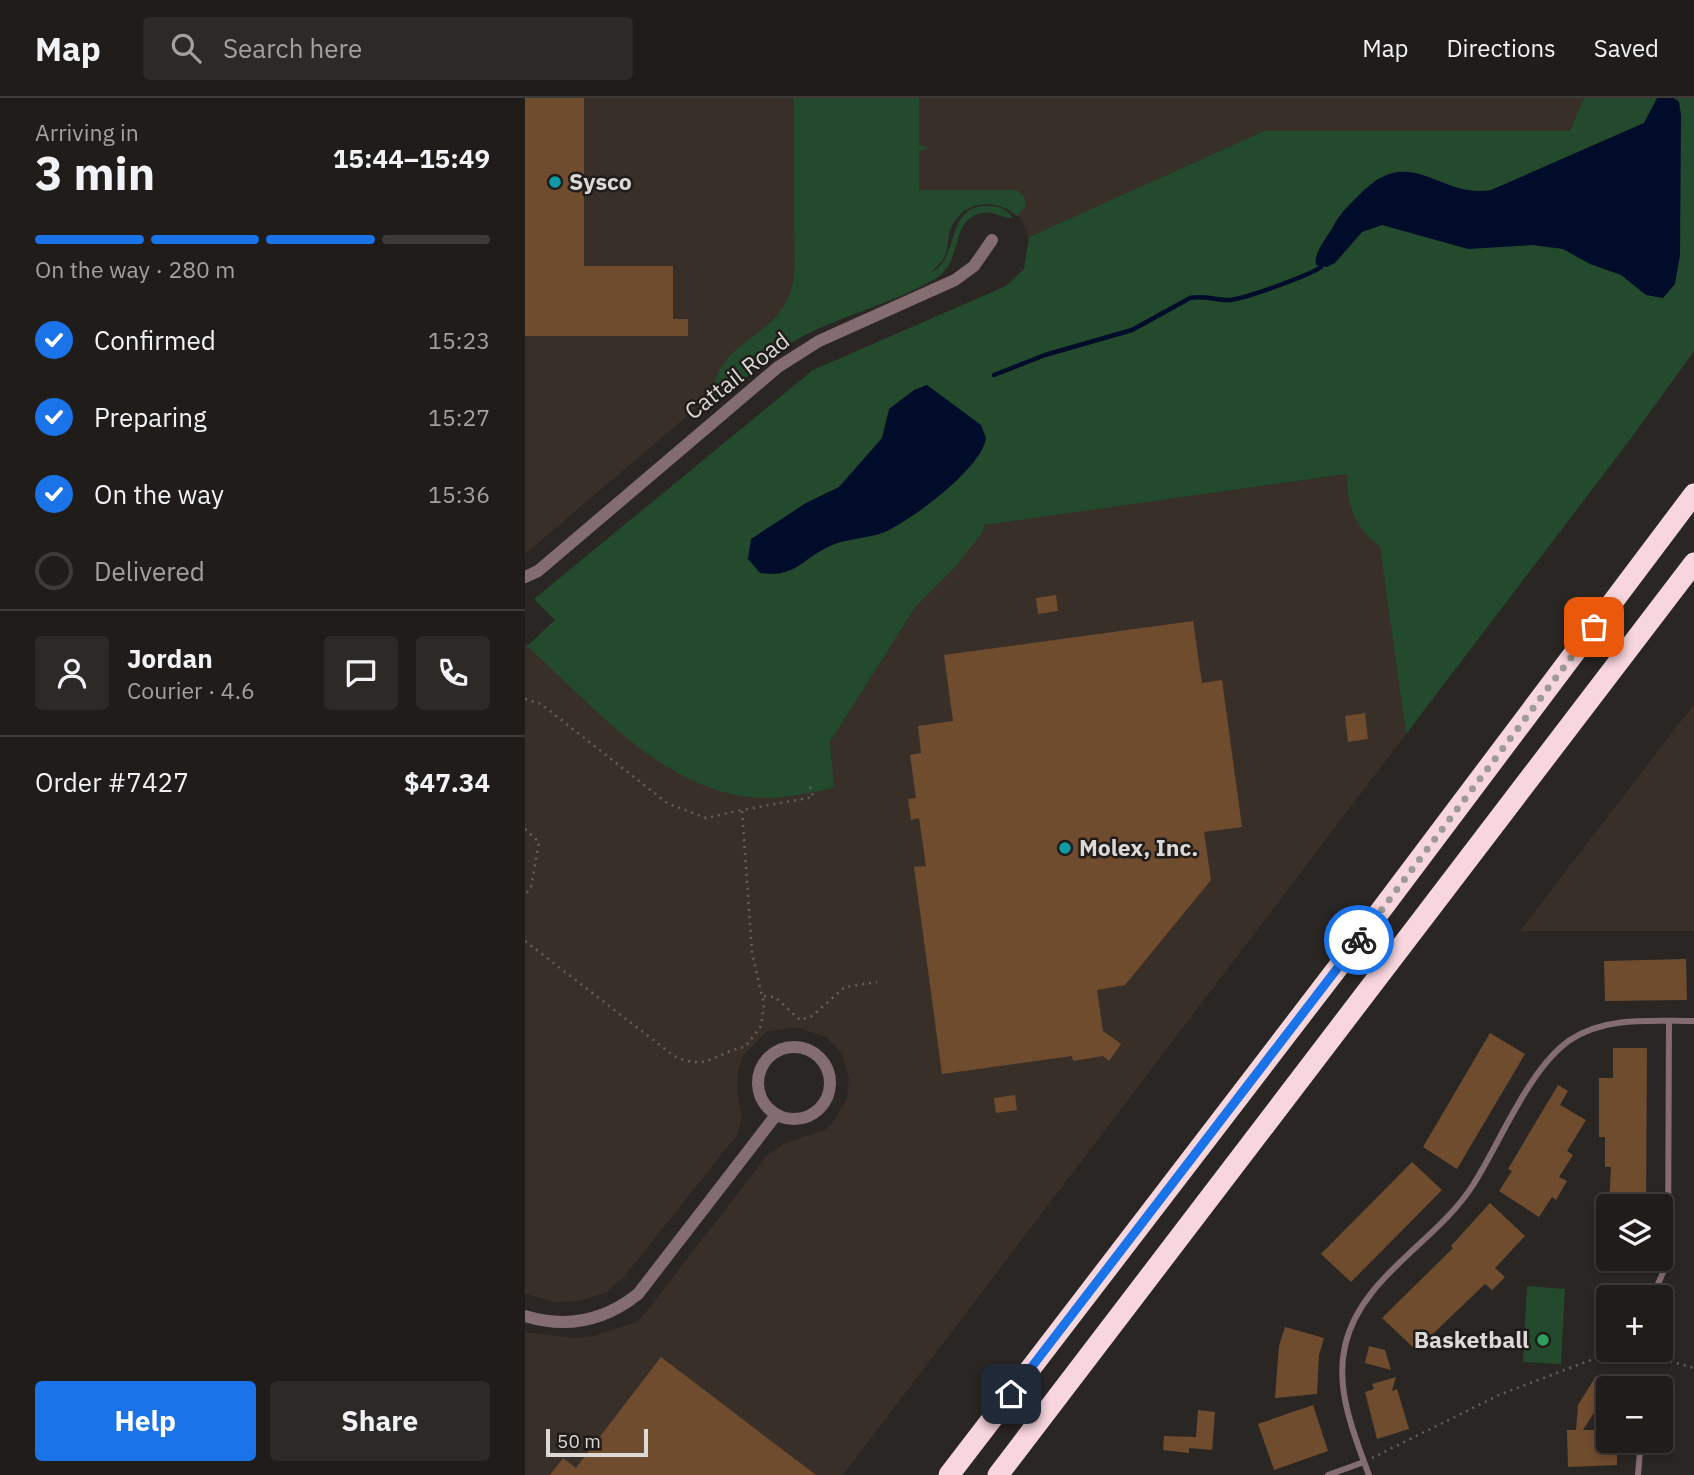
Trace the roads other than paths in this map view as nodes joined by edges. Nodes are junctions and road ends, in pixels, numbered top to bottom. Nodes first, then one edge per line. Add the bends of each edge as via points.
1 (992, 240) dead end
2 (1694, 494) edge
3 (1694, 563) edge
4 (525, 577) edge
5 (1669, 1021) junction
6 (1694, 1021) edge
7 (776, 1115) junction
8 (1658, 1285) edge
9 (525, 1316) edge
10 (1640, 1453) edge
11 (1364, 1462) junction
12 (949, 1475) edge
13 (998, 1475) edge
14 (1328, 1475) edge
15 (1369, 1475) edge
16 (1638, 1475) edge

1 - 4 street, Cattail Road via 979,260 955,280 819,341 778,366 538,571
2 - 12 highway
3 - 13 highway
5 - 6 lane
5 - 8 lane via 1668,1251
5 - 11 lane via 1603,1025 1559,1048 1540,1070 1462,1200 1363,1305 1349,1331 1342,1382
7 - 7 street via 807,1118 825,1103 831,1080 821,1059 812,1052 800,1047 775,1052 760,1071 760,1096
7 - 9 street via 638,1294 621,1307 584,1321 552,1322
10 - 16 lane
11 - 14 lane
11 - 15 lane

